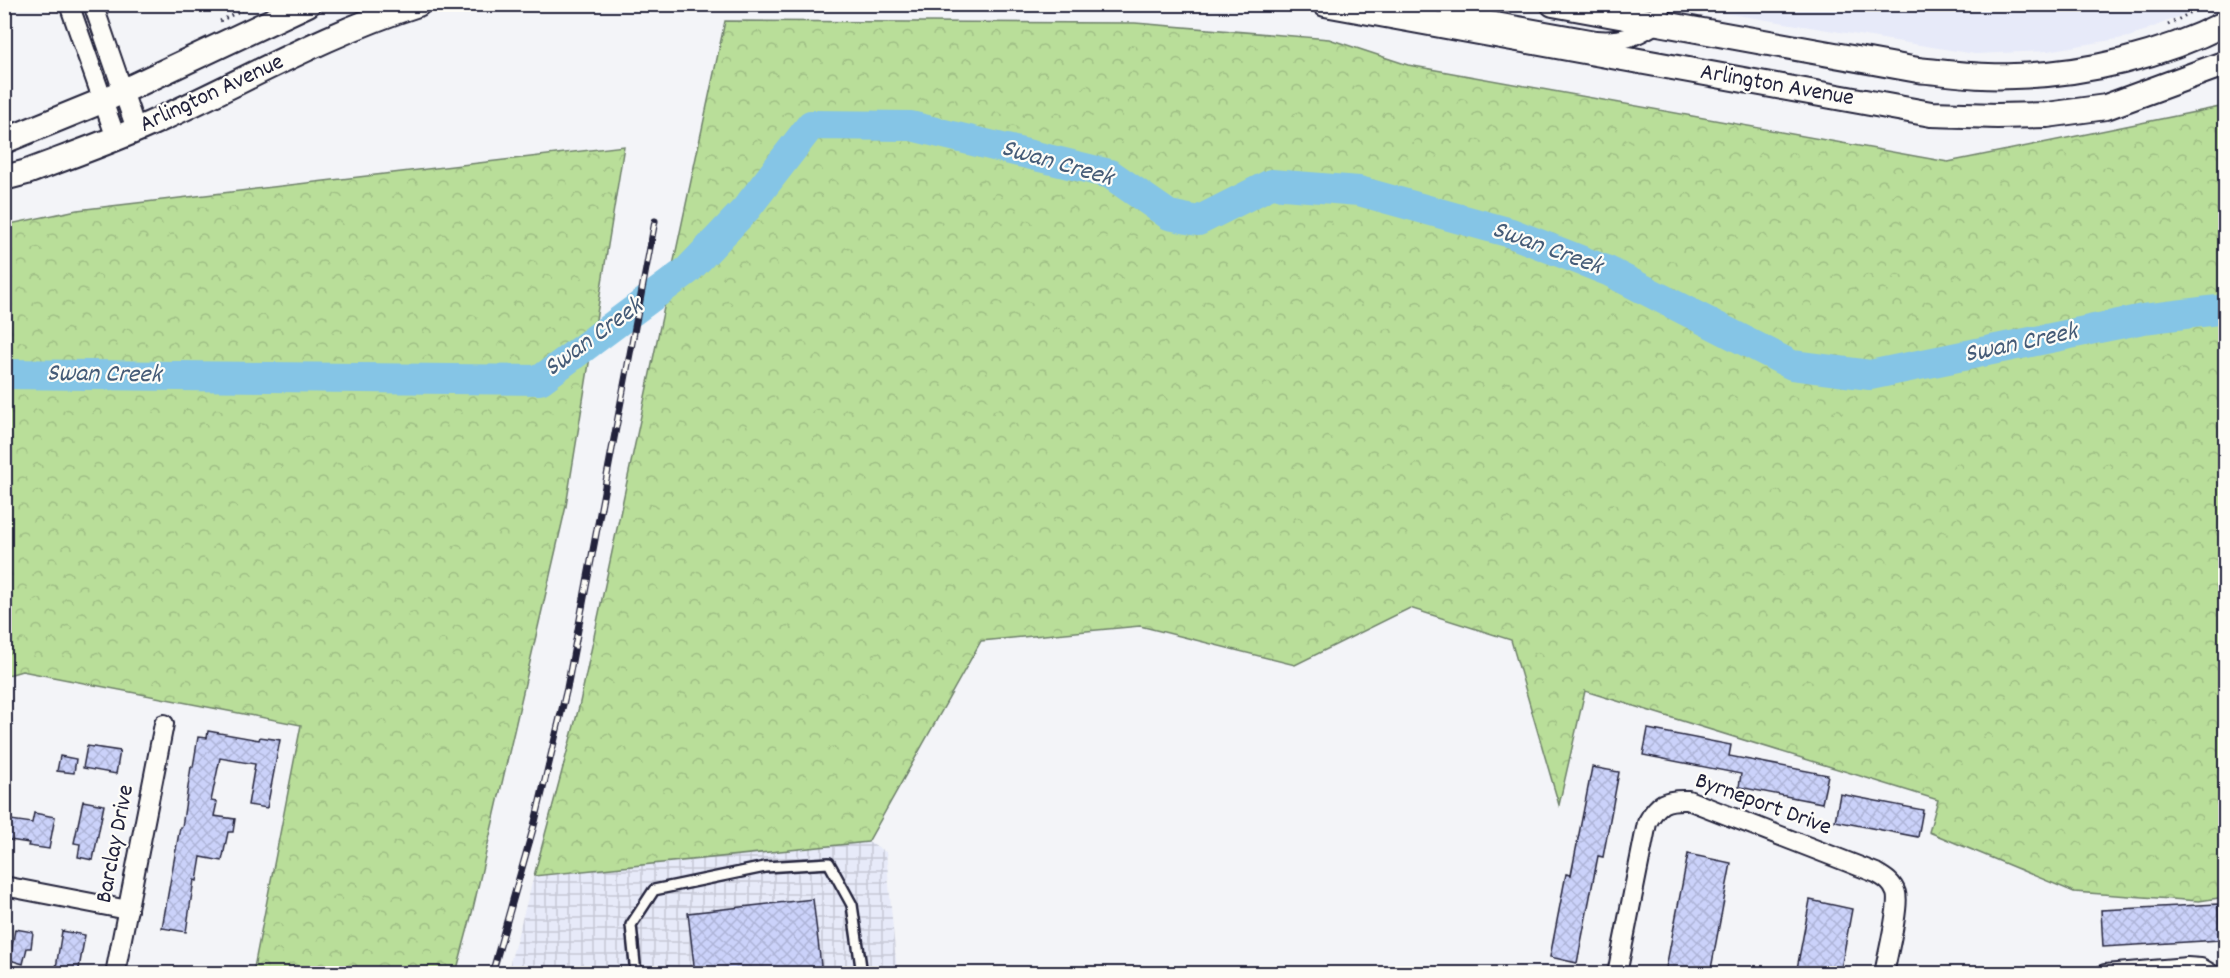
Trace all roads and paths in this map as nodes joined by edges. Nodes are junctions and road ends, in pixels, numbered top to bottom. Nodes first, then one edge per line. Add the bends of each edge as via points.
1 (69, 4) edge
2 (93, 4) edge
3 (308, 4) edge
4 (417, 4) edge
5 (1325, 4) edge
6 (1407, 4) edge
7 (1553, 4) edge
8 (2206, 4) edge
9 (1659, 14) edge
10 (2226, 23) edge
11 (1432, 24) junction
12 (2165, 26) dead end
13 (2226, 63) edge
14 (112, 96) junction
15 (126, 134) junction
16 (4, 141) edge
17 (4, 178) edge
18 (164, 724) dead end
19 (4, 886) edge
20 (128, 910) junction
21 (115, 974) edge
22 (636, 974) edge
23 (862, 974) edge
24 (1617, 974) edge
25 (1884, 974) edge
26 (2105, 974) edge
27 (2211, 974) edge

1 - 14 street
2 - 14 street
3 - 14 street, Arlington Avenue
4 - 15 street, Arlington Avenue via 299,53
5 - 11 street, Arlington Avenue
6 - 11 street
7 - 9 street, Arlington Avenue
8 - 12 path
9 - 10 street, Arlington Avenue via 1918,70 2014,76 2070,71 2127,59 2177,46
9 - 11 street via 1631,38 1615,42 1462,16
11 - 13 street, Arlington Avenue via 1931,114 2037,115 2106,107
14 - 15 street
14 - 16 street, Arlington Avenue
15 - 17 street, Arlington Avenue
18 - 20 street, Barclay Drive
19 - 20 street
20 - 21 street, Barclay Drive
22 - 23 lane via 631,925 654,890 765,867 829,863 852,905
24 - 25 street, Byrneport Drive via 1647,823 1655,808 1671,799 1699,804 1876,873 1890,883 1897,895
26 - 27 street via 2187,967

